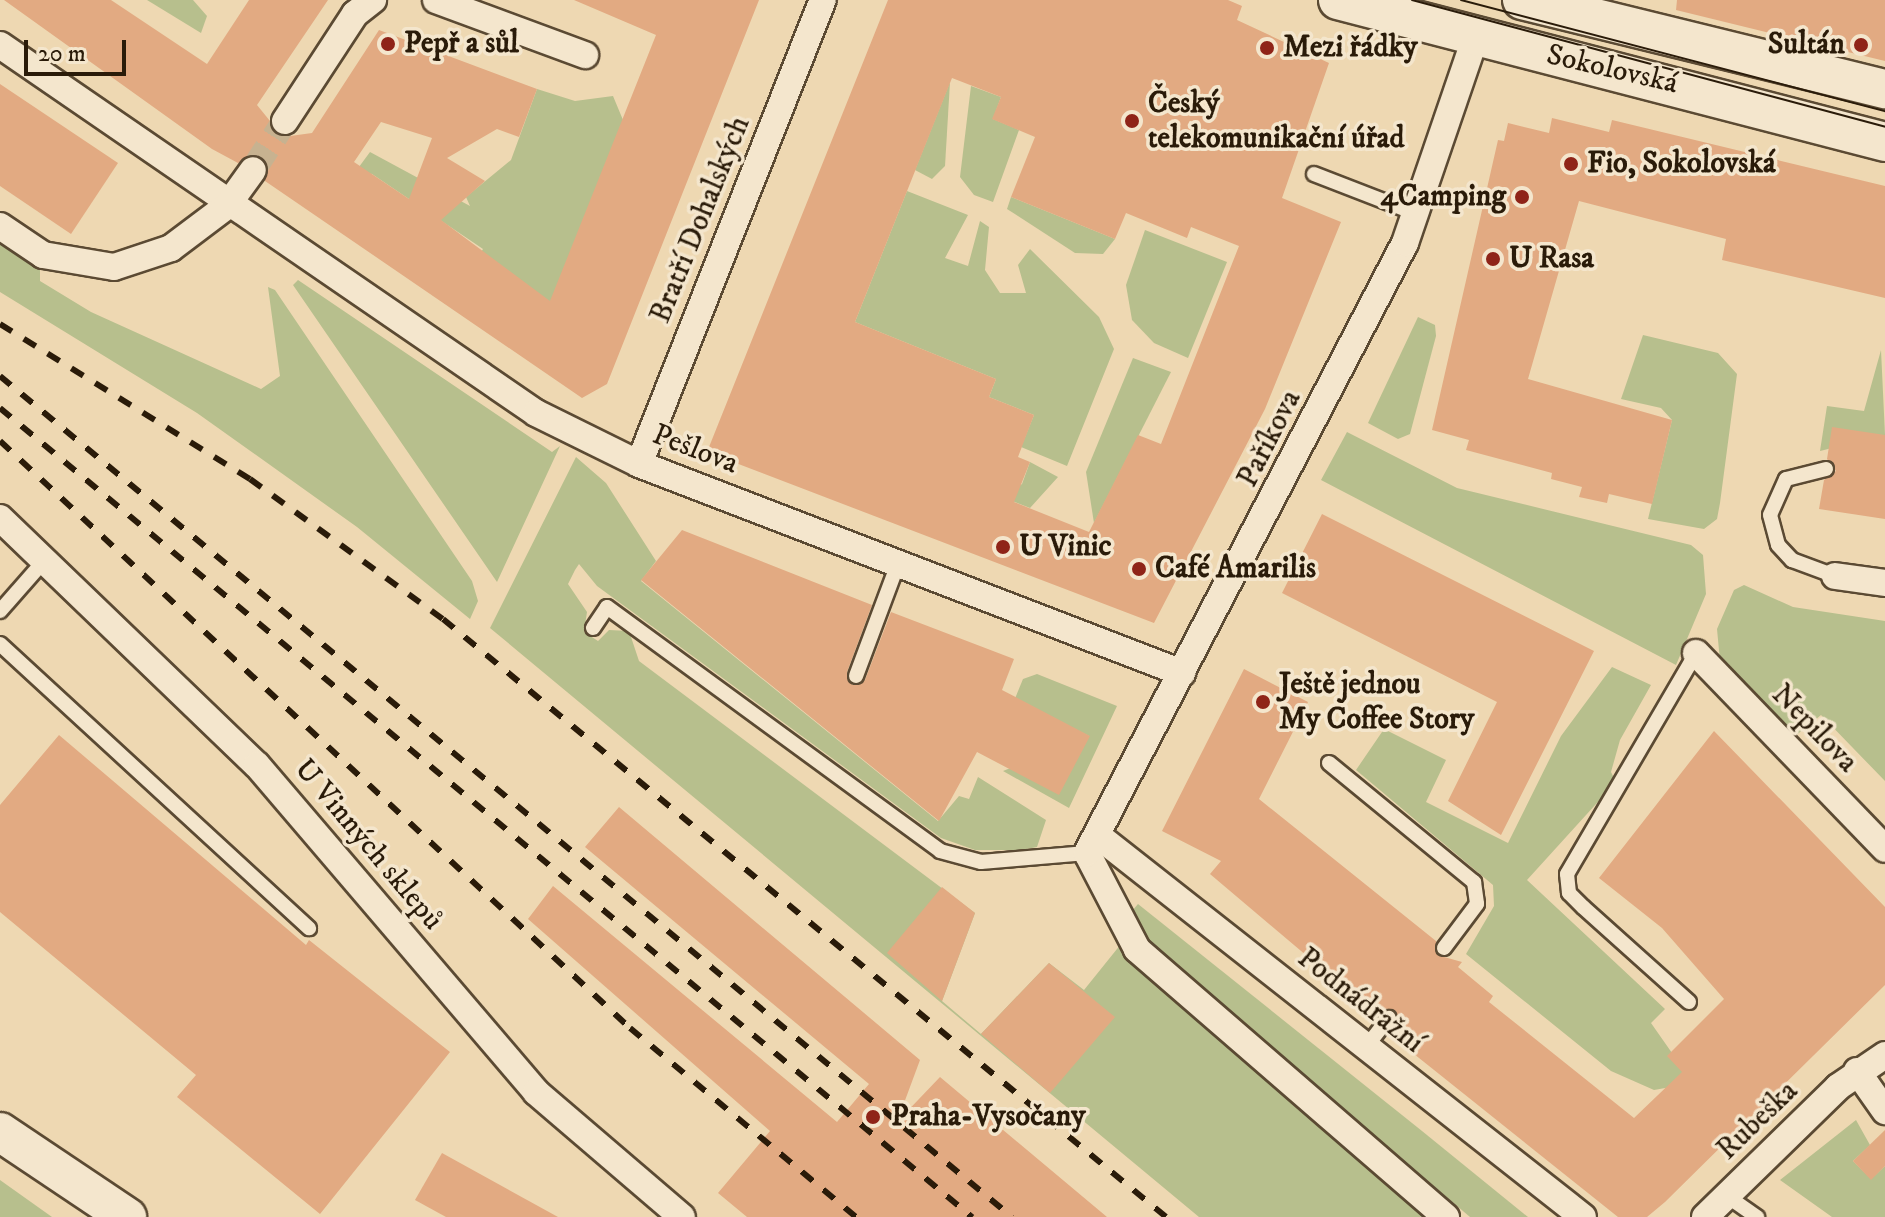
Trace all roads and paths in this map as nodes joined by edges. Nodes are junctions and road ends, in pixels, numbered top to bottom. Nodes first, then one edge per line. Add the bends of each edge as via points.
1 (373, 0) edge
2 (436, 0) edge
3 (823, 0) edge
4 (1338, 0) edge
5 (1522, 0) edge
6 (1475, 39) junction
7 (0, 45) edge
8 (585, 55) dead end
9 (1885, 89) edge
10 (285, 121) tunnel mouth
11 (1885, 142) edge
12 (253, 170) tunnel mouth
13 (1314, 174) dead end
14 (227, 206) junction
15 (1417, 214) junction
16 (0, 226) edge
17 (639, 464) junction
18 (1826, 469) dead end
19 (0, 518) edge
20 (45, 560) junction
21 (899, 561) junction
22 (1835, 576) joint
23 (1885, 583) edge
24 (2, 605) edge
25 (593, 628) dead end
26 (0, 644) edge
27 (1696, 653) joint
28 (1182, 673) junction
29 (856, 676) dead end
30 (1329, 763) dead end
31 (1092, 844) junction
32 (1885, 849) edge
33 (309, 928) dead end
34 (1444, 948) dead end
35 (1689, 1002) dead end
36 (1389, 1018) dead end
37 (1366, 1047) junction
38 (1885, 1055) edge
39 (1857, 1071) junction
40 (1885, 1111) edge
41 (0, 1132) edge
42 (1727, 1196) junction
43 (127, 1217) edge
44 (682, 1217) edge
45 (1446, 1217) edge
46 (1583, 1217) edge
47 (1705, 1217) edge
48 (1757, 1217) edge

1 - 10 street via 355,14
2 - 8 street
3 - 17 street, Bratří Dohalských
4 - 6 main road, Sokolovská
5 - 9 main road, Sokolovská
6 - 11 main road, Sokolovská via 1742,100
6 - 15 street, Paříkova
7 - 14 street, Pešlova
12 - 14 street
13 - 15 lane
14 - 16 street via 171,248 114,267 43,255
14 - 17 street, Pešlova via 536,413
15 - 28 street, Paříkova
17 - 21 street, Pešlova
18 - 22 lane via 1786,479 1770,515 1778,545 1792,560
19 - 20 street, U Vinných sklepů
20 - 24 lane
20 - 44 street, U Vinných sklepů via 257,765 536,1092
21 - 28 street, Pešlova
21 - 29 lane
22 - 23 street
25 - 31 lane via 607,607 940,851 981,862
26 - 33 lane
27 - 32 street, Nepilova
27 - 35 lane via 1567,874 1569,893
28 - 31 street, Paříkova
30 - 34 lane via 1474,882 1477,904
31 - 37 street, Podnádražní
31 - 45 street via 1137,949
36 - 37 lane
37 - 46 street, Podnádražní
38 - 39 street, Rubeška
39 - 40 street
39 - 42 street, Rubeška
41 - 43 main road
42 - 47 street, Rubeška
42 - 48 lane

